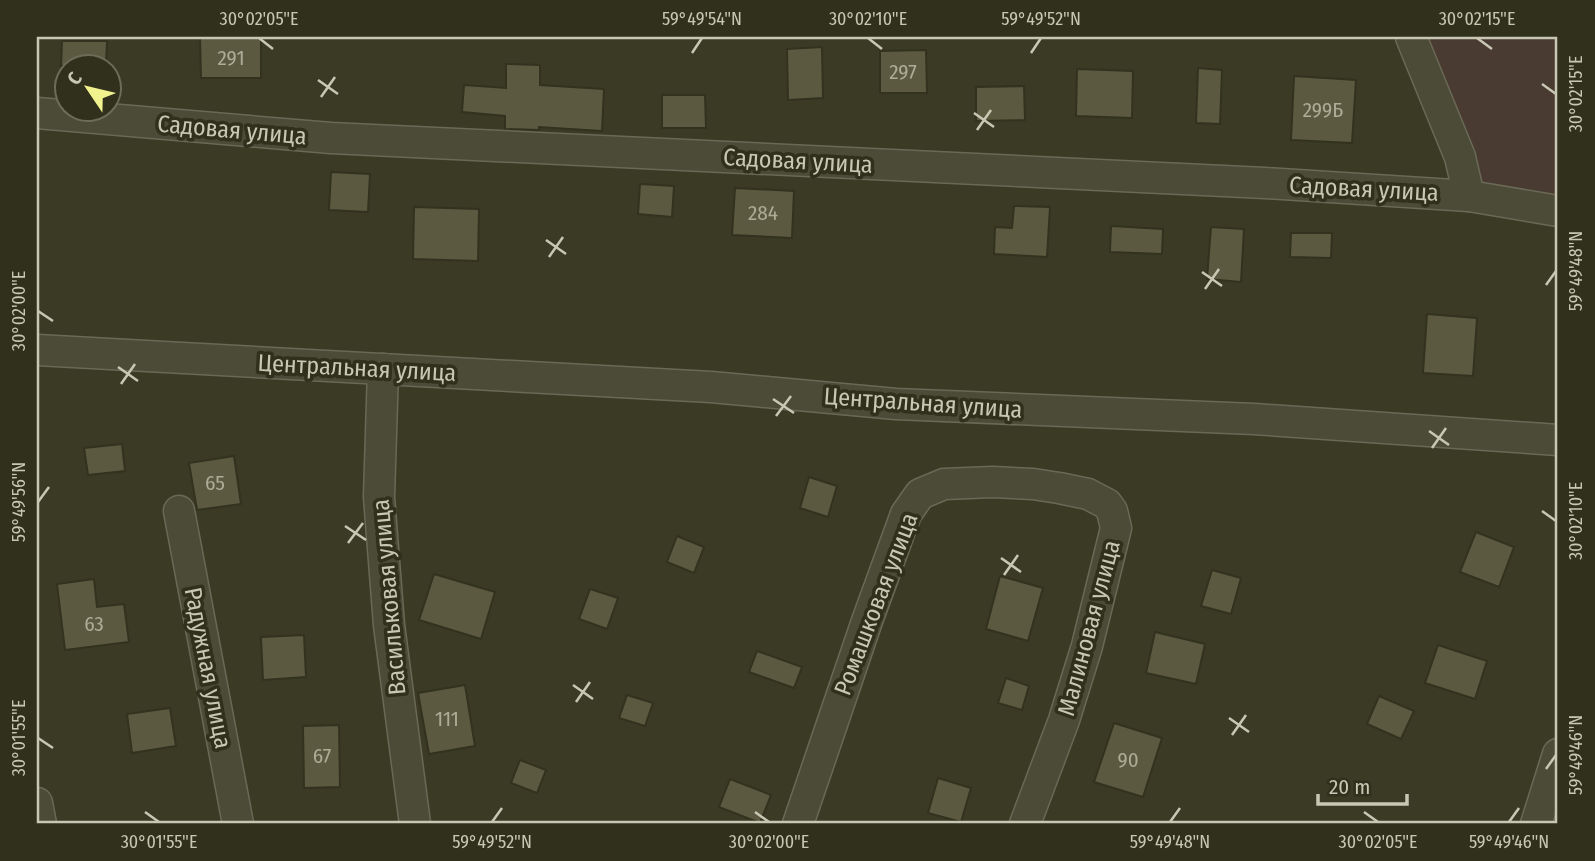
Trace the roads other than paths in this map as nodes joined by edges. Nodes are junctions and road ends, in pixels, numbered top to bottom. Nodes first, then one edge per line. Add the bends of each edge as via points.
1 (1411, 37) edge
2 (37, 113) edge
3 (1469, 196) junction
4 (1558, 211) edge
5 (37, 350) edge
6 (383, 369) junction
7 (1558, 440) edge
8 (1033, 484) joint
9 (179, 511) dead end
10 (1558, 754) edge
11 (37, 803) edge
12 (41, 824) edge
13 (238, 824) edge
14 (415, 824) edge
15 (798, 824) edge
16 (1025, 824) edge
17 (1536, 824) edge

1 - 3 street via 1460,156
2 - 3 street, Садовая улица via 331,138
3 - 4 street, Садовая улица
5 - 6 street, Центральная улица
6 - 7 street, Центральная улица via 710,387 896,404 1254,419
6 - 14 street, Васильковая улица via 380,510 389,625
8 - 15 street, Ромашковая улица via 944,484 920,494 906,514
8 - 16 street, Малиновая улица via 1088,494 1107,503 1116,528 1087,646
9 - 13 street, Радужная улица
10 - 17 street
11 - 12 street

